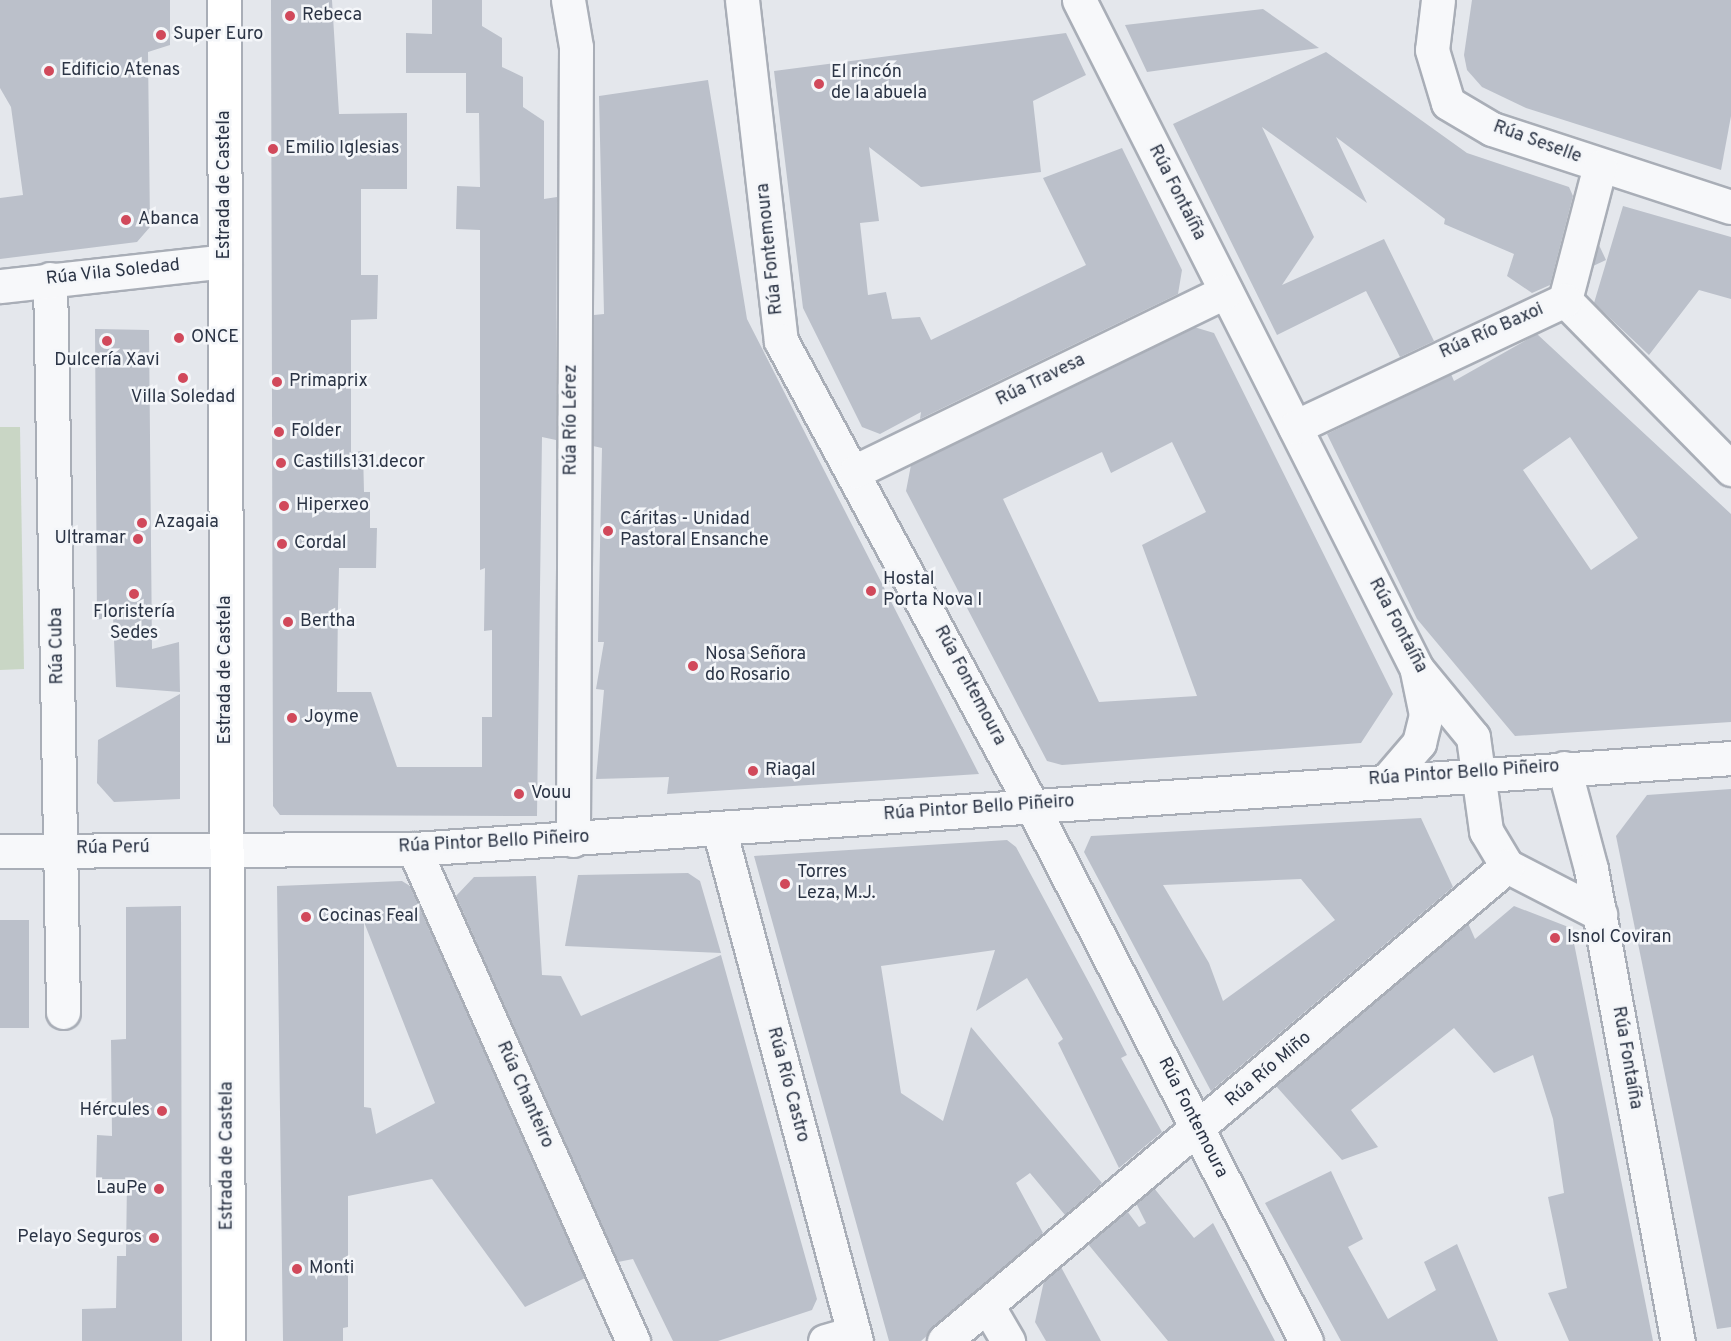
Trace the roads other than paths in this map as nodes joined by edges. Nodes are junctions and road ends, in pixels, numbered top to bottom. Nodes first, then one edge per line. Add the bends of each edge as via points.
1 (224, 0) edge
2 (568, 0) edge
3 (742, 0) edge
4 (1079, 0) edge
5 (1438, 0) edge
6 (1600, 166) junction
7 (1731, 207) edge
8 (225, 261) junction
9 (50, 279) junction
10 (0, 285) edge
11 (1226, 291) junction
12 (1565, 300) junction
13 (1295, 427) junction
14 (1731, 469) edge
15 (856, 471) junction
16 (1417, 669) junction
17 (1731, 758) edge
18 (1564, 768) junction
19 (1480, 773) junction
20 (1389, 779) junction
21 (1031, 804) junction
22 (719, 829) junction
23 (573, 840) junction
24 (227, 846) junction
25 (62, 849) junction
26 (414, 849) junction
27 (0, 851) edge
28 (1507, 866) junction
29 (1600, 914) junction
30 (63, 1012) dead end
31 (1198, 1130) junction
32 (987, 1305) junction
33 (845, 1338) edge
34 (228, 1341) edge
35 (633, 1341) edge
36 (944, 1341) edge
37 (1008, 1341) edge
38 (1306, 1341) edge
39 (1678, 1341) edge

1 - 8 main road, Estrada de Castela
2 - 23 street, Rúa Río Lérez via 576,47
3 - 15 street, Rúa Fontemoura via 781,341
4 - 11 street, Rúa Fontaíña
5 - 6 street, Rúa Seselle via 1432,50 1448,103 1492,129
6 - 7 street, Rúa Seselle
6 - 12 street, Rúa Río Baxoi
8 - 9 street, Rúa Vila Soledad
8 - 24 main road, Estrada de Castela
9 - 10 street, Rúa Vila Soledad
9 - 25 street, Rúa Cuba
11 - 13 street, Rúa Fontaíña
11 - 15 street, Rúa Travesa
12 - 13 street, Rúa Río Baxoi via 1455,347
12 - 14 street
13 - 16 street, Rúa Fontaíña
15 - 21 street, Rúa Fontemoura
16 - 19 street, Rúa Fontaíña via 1473,737
16 - 20 street via 1426,715 1419,743
17 - 18 street, Rúa Pintor Bello Piñeiro
18 - 19 street, Rúa Pintor Bello Piñeiro
18 - 29 street, Rúa Fontaíña
19 - 20 street, Rúa Pintor Bello Piñeiro
19 - 28 street, Rúa Fontaíña via 1486,831
20 - 21 street, Rúa Pintor Bello Piñeiro
21 - 22 street, Rúa Pintor Bello Piñeiro
21 - 31 street, Rúa Fontemoura
22 - 23 street, Rúa Pintor Bello Piñeiro
22 - 33 street, Rúa Río Castro
23 - 26 street, Rúa Pintor Bello Piñeiro
24 - 25 street, Rúa Perú
24 - 26 street, Rúa Pintor Bello Piñeiro
24 - 34 main road, Estrada de Castela
25 - 27 street, Rúa Perú
25 - 30 street, Rúa Cuba
26 - 35 street, Rúa Chanteiro
28 - 29 street
28 - 31 street, Rúa Río Miño
29 - 39 street, Rúa Fontaíña
31 - 32 street, Rúa Río Miño
31 - 38 street, Rúa Fontemoura
32 - 36 street, Rúa Río Miño
32 - 37 street

